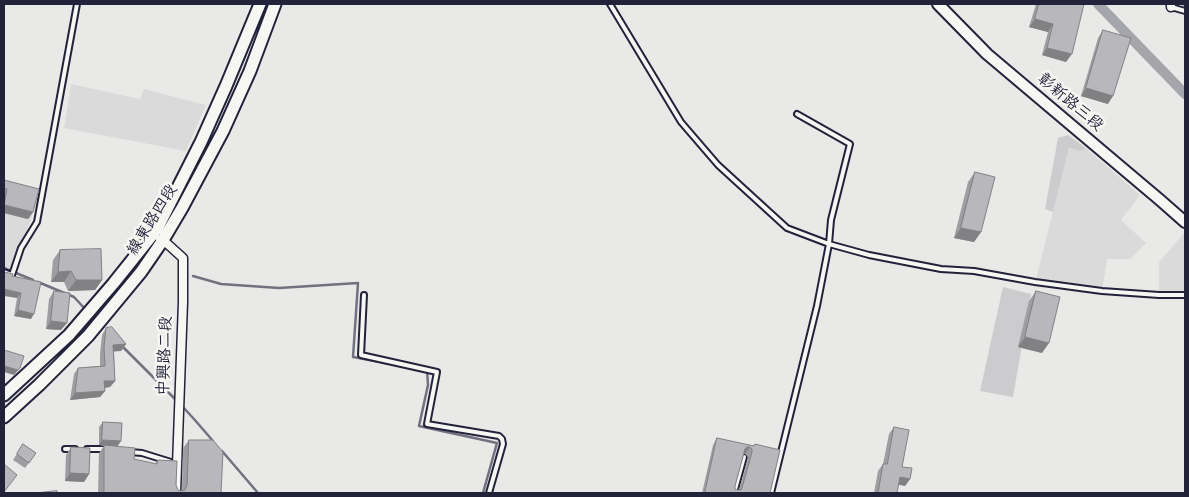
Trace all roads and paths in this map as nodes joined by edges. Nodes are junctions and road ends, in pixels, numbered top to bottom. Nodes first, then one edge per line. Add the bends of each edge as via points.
1 (77, 4) edge
2 (260, 4) edge
3 (275, 4) edge
4 (610, 4) edge
5 (938, 4) edge
6 (1171, 5) edge
7 (1185, 11) edge
8 (797, 114) dead end
9 (1185, 222) edge
10 (151, 237) junction
11 (163, 240) junction
12 (829, 244) junction
13 (4, 272) edge
14 (364, 295) dead end
15 (1185, 295) edge
16 (4, 395) edge
17 (4, 417) edge
18 (65, 449) dead end
19 (114, 450) edge
20 (123, 451) edge
21 (744, 457) edge
22 (177, 464) junction
23 (176, 493) edge
24 (489, 493) edge
25 (734, 493) edge
26 (771, 493) edge

1 - 13 lane via 37,222 21,248 12,275
2 - 10 main road, 線東路四段 via 201,142
3 - 11 main road, 線東路四段 via 223,130
4 - 12 lane via 681,122 718,165 787,228
5 - 9 street, 彰新路三段 via 987,54
6 - 7 lane
8 - 12 lane via 850,144 831,220
10 - 11 street, 中興路二段
10 - 16 main road, 線東路四段 via 69,335
11 - 17 main road, 線東路四段 via 88,336
11 - 22 street, 中興路二段 via 183,258
12 - 15 lane via 940,269 1102,290
12 - 26 lane
14 - 24 lane via 361,354 437,372 426,424 502,439
18 - 19 lane
20 - 22 lane via 142,453
21 - 25 lane
22 - 23 street, 中興路二段

